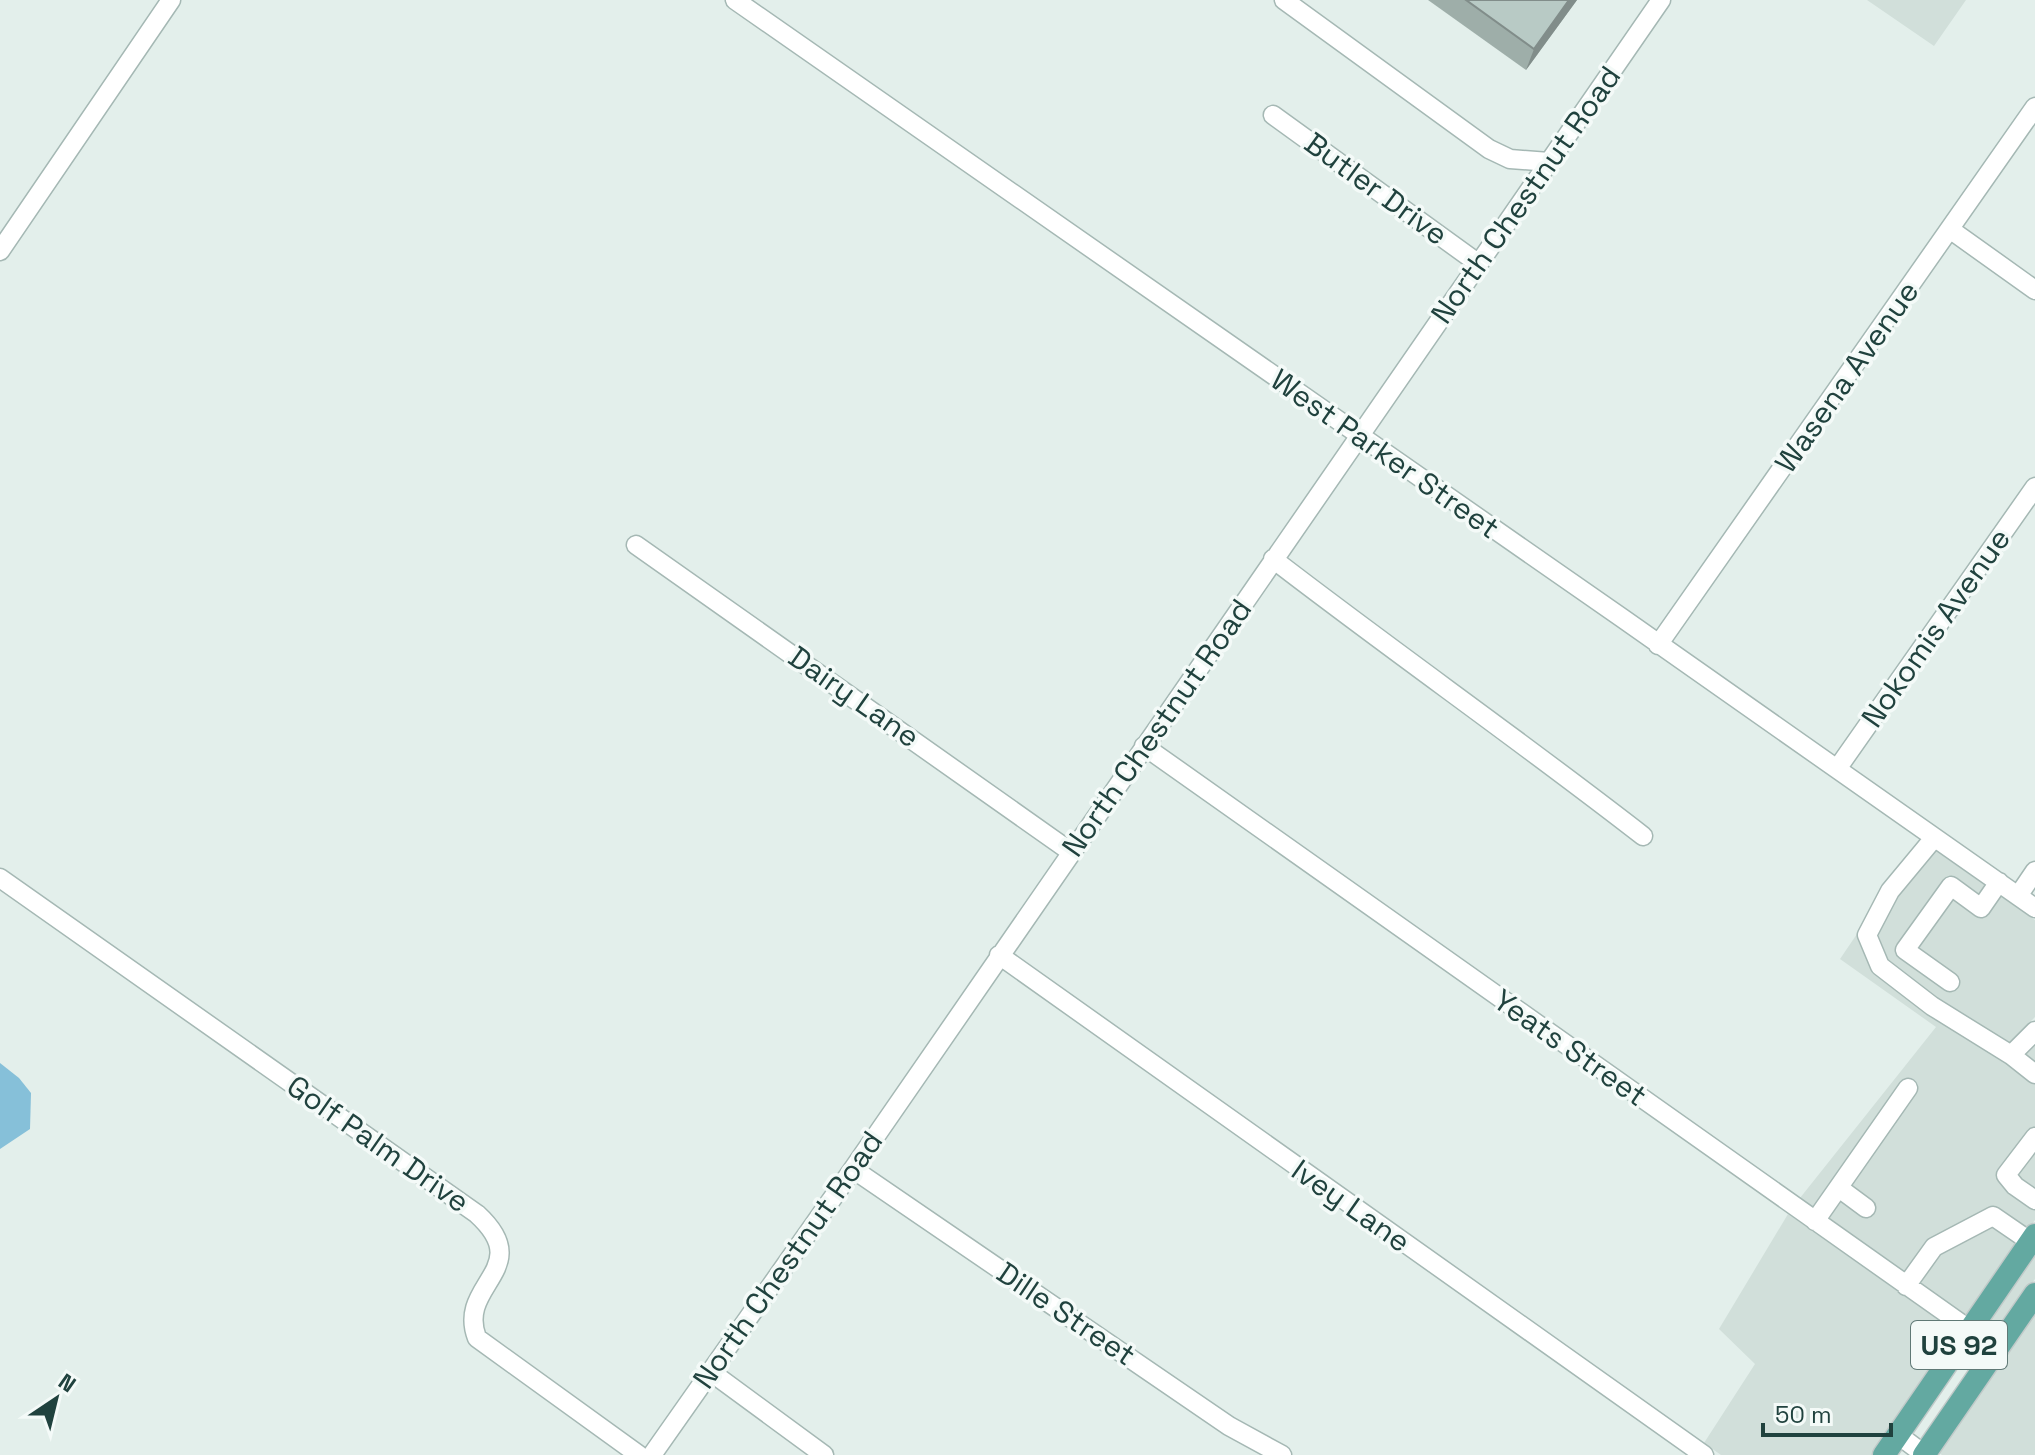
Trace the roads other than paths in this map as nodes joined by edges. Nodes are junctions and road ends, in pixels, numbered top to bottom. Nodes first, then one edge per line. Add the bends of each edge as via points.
1 (171, 0) edge
2 (735, 0) edge
3 (1284, 0) edge
4 (1661, 0) edge
5 (2035, 107) edge
6 (1273, 115) dead end
7 (1549, 162) junction
8 (1951, 230) junction
9 (0, 251) edge
10 (1479, 264) junction
11 (2035, 290) edge
12 (1358, 437) junction
13 (2035, 487) edge
14 (636, 545) dead end
15 (1273, 559) junction
16 (1658, 645) junction
17 (1144, 746) junction
18 (1837, 769) junction
19 (1643, 836) dead end
20 (1934, 838) junction
21 (1071, 852) junction
22 (2035, 871) edge
23 (0, 878) edge
24 (1999, 882) junction
25 (2018, 896) junction
26 (2035, 908) edge
27 (999, 955) junction
28 (1950, 982) dead end
29 (2035, 1031) edge
30 (2011, 1055) junction
31 (2035, 1074) edge
32 (1908, 1088) dead end
33 (2035, 1137) edge
34 (853, 1169) junction
35 (1839, 1188) junction
36 (2035, 1200) edge
37 (1866, 1208) dead end
38 (1815, 1221) junction
39 (2033, 1239) edge
40 (1906, 1286) junction
41 (2035, 1294) edge
42 (1969, 1330) junction
43 (1997, 1349) junction
44 (711, 1372) junction
45 (1897, 1434) junction
46 (639, 1455) edge
47 (652, 1455) edge
48 (824, 1455) edge
49 (1282, 1455) edge
50 (1704, 1455) edge
51 (1884, 1455) edge
52 (1924, 1455) edge

1 - 9 street
2 - 12 street, West Parker Street
3 - 7 street via 1489,149 1510,159
4 - 7 street, North Chestnut Road
5 - 8 street, Wasena Avenue
6 - 10 street, Butler Drive
7 - 10 street, North Chestnut Road
8 - 11 street
8 - 16 street, Wasena Avenue
10 - 12 street, North Chestnut Road
12 - 15 street, North Chestnut Road
12 - 16 street, West Parker Street
13 - 18 street, Nokomis Avenue
14 - 21 street, Dairy Lane
15 - 17 street, North Chestnut Road
15 - 19 street
16 - 18 street, West Parker Street
17 - 21 street, North Chestnut Road
17 - 38 street, Yeats Street
18 - 20 street, West Parker Street
20 - 24 street, West Parker Street
20 - 30 street via 1890,891 1867,935 1880,966
21 - 27 street, North Chestnut Road
22 - 25 street
23 - 46 street, Golf Palm Drive via 484,1220 501,1253 476,1303 477,1338
24 - 25 street, West Parker Street
24 - 28 street via 1981,908 1951,886 1905,950
25 - 26 street, West Parker Street
27 - 34 street, North Chestnut Road
27 - 50 street, Ivey Lane
29 - 30 street
30 - 31 street
32 - 35 street
33 - 36 street via 2006,1175
34 - 44 street, North Chestnut Road
34 - 49 street, Dille Street via 1229,1426
35 - 37 street
35 - 38 street
38 - 40 street, Yeats Street
39 - 40 street via 1993,1216 1934,1247
39 - 42 main road, US 92
40 - 42 street, Yeats Street
41 - 43 main road, US 92
42 - 43 street, Yeats Street
42 - 45 main road, US 92
43 - 52 main road, US 92
44 - 47 street, North Chestnut Road
44 - 48 street
45 - 51 main road, US 92
45 - 52 street

